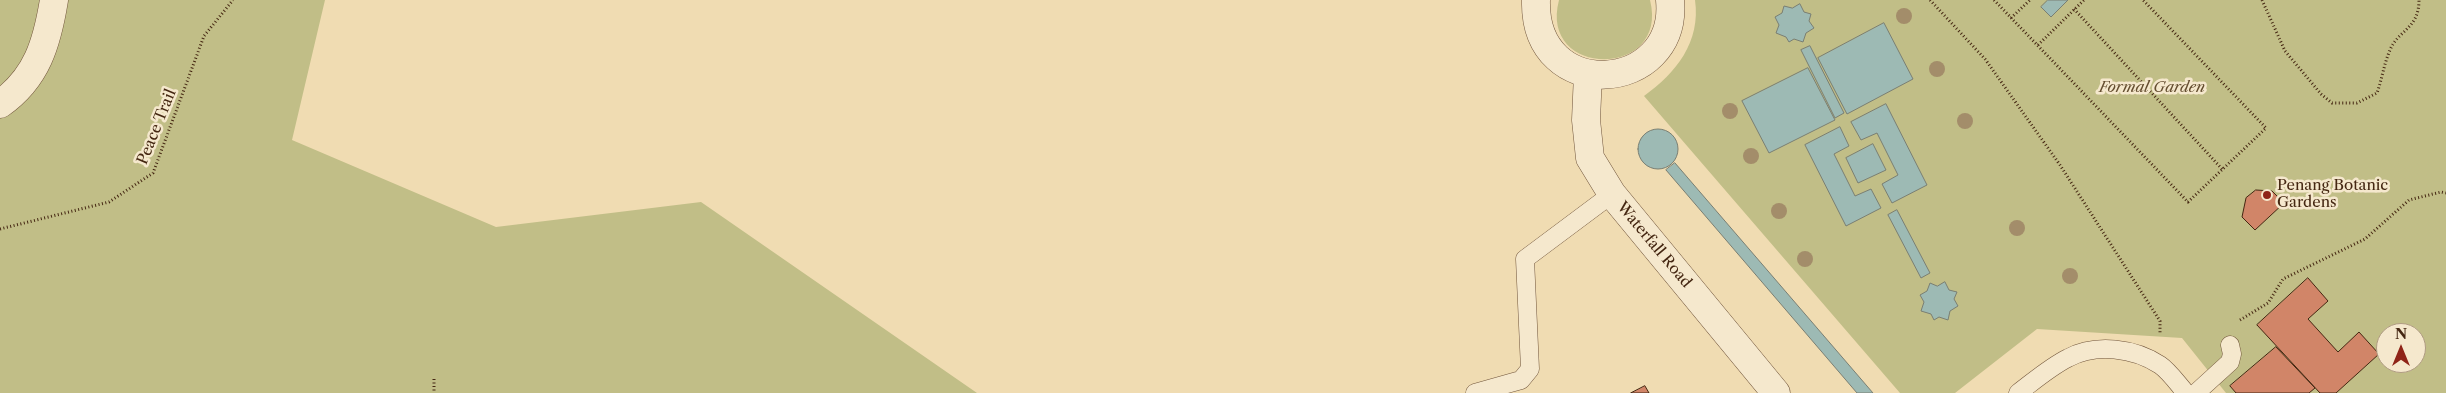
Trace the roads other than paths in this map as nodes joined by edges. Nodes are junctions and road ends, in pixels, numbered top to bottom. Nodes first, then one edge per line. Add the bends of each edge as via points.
1 (54, 0) edge
2 (1536, 0) edge
3 (1670, 0) edge
4 (1588, 74) junction
5 (0, 104) edge
6 (1612, 194) junction
7 (2230, 345) road end
8 (1475, 393) edge
9 (1776, 393) edge
10 (2018, 393) edge
11 (2186, 393) edge
12 (2196, 393) edge

1 - 5 street via 50,24 32,73 14,94
2 - 4 street via 1535,17 1541,37 1552,54 1569,67
3 - 4 street via 1671,13 1665,35 1652,54 1634,68 1611,75
4 - 6 street, Waterfall Road via 1586,120 1590,158
6 - 8 lane via 1525,259 1530,370 1521,380
6 - 9 street, Waterfall Road
7 - 12 lane via 2230,362
10 - 11 lane via 2069,357 2095,349 2140,354 2161,366

